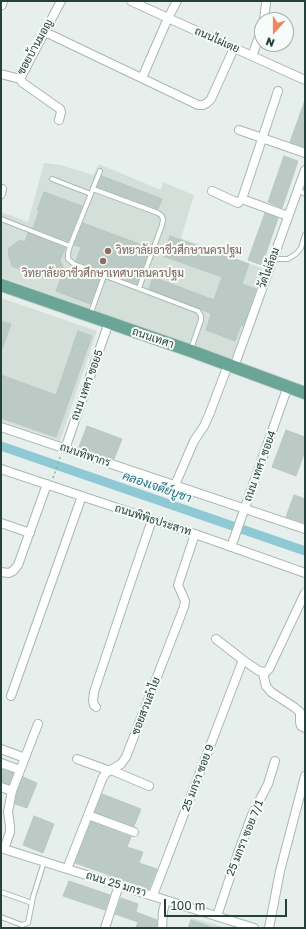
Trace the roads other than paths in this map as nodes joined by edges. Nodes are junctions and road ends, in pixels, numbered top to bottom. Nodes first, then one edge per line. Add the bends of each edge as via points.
1 (61, 1) edge
2 (131, 1) edge
3 (177, 1) edge
4 (266, 3) dead end
5 (265, 12) edge
6 (168, 18) junction
7 (45, 32) junction
8 (234, 48) junction
9 (254, 51) edge
10 (252, 56) junction
11 (1, 74) edge
12 (142, 78) junction
13 (20, 79) junction
14 (305, 80) edge
15 (278, 91) dead end
16 (59, 120) dead end
17 (239, 130) dead end
18 (262, 138) junction
19 (305, 153) edge
20 (305, 170) edge
21 (100, 171) dead end
22 (52, 179) dead end
23 (93, 189) junction
24 (212, 191) dead end
25 (301, 192) edge
26 (91, 194) junction
27 (242, 199) junction
28 (288, 216) junction
29 (1, 219) edge
30 (305, 235) edge
31 (70, 246) junction
32 (273, 259) junction
33 (104, 276) junction
34 (1, 285) edge
35 (139, 288) junction
36 (89, 316) junction
37 (109, 322) junction
38 (191, 351) junction
39 (231, 366) junction
40 (288, 386) junction
41 (305, 393) edge
42 (1, 427) edge
43 (65, 448) junction
44 (1, 469) edge
45 (47, 484) junction
46 (175, 485) junction
47 (82, 496) junction
48 (243, 512) junction
49 (152, 520) junction
50 (1, 523) edge
51 (305, 529) edge
52 (30, 533) junction
53 (195, 534) junction
54 (232, 543) junction
55 (1, 572) edge
56 (305, 573) edge
57 (305, 593) edge
58 (216, 639) dead end
59 (243, 660) junction
60 (263, 672) junction
61 (11, 696) dead end
62 (96, 707) dead end
63 (38, 724) dead end
64 (305, 728) edge
65 (1, 749) edge
66 (25, 758) junction
67 (77, 759) dead end
68 (275, 761) dead end
69 (1, 763) edge
70 (20, 770) junction
71 (110, 771) junction
72 (305, 776) edge
73 (149, 786) dead end
74 (1, 787) edge
75 (12, 791) junction
76 (88, 815) junction
77 (1, 819) edge
78 (9, 822) junction
79 (134, 832) dead end
80 (3, 849) edge
81 (44, 862) junction
82 (67, 869) junction
83 (119, 885) junction
84 (1, 892) edge
85 (153, 896) junction
86 (166, 900) junction
87 (32, 903) junction
88 (217, 916) junction
89 (1, 917) edge
90 (105, 928) edge
91 (162, 928) edge
92 (254, 928) edge
93 (268, 928) edge

1 - 7 street, ซอยบ้านมอญ
2 - 6 street, ถนนไผ่เตย
3 - 6 street
4 - 5 street
6 - 8 street, ถนนไผ่เตย
6 - 12 street
7 - 12 street
7 - 13 street, ซอยบ้านมอญ
8 - 10 street, ถนนไผ่เตย
8 - 12 street via 207,104 198,105
9 - 10 street
10 - 14 street, ถนนไผ่เตย
11 - 13 street, ซอยบ้านมอญ
13 - 16 street via 60,109 62,112
15 - 18 street
17 - 18 street
18 - 19 street
18 - 27 street
20 - 25 street, วัดไผ่ล้อม
21 - 23 lane
22 - 26 lane
23 - 26 lane
23 - 35 lane via 162,216 162,225
24 - 27 street via 238,203
25 - 28 street, วัดไผ่ล้อม
26 - 31 lane
27 - 28 street
28 - 32 street, วัดไผ่ล้อม
29 - 31 lane
30 - 32 lane via 301,248 288,259
31 - 33 lane via 68,259
32 - 39 street, วัดไผ่ล้อม
33 - 35 lane
33 - 36 lane
34 - 36 main road, ถนนเทศา
35 - 38 lane via 198,311 201,320
36 - 37 main road, ถนนเทศา
37 - 38 main road, ถนนเทศา
37 - 43 street, ถนน เทศา ซอย5
38 - 39 main road, ถนนเทศา
39 - 40 main road, ถนนเทศา
39 - 46 street, วัดไผ่ล้อม
40 - 41 main road, ถนนเทศา
40 - 48 street, ถนน เทศา ซอย4
42 - 43 street, ถนนทิพากร
43 - 46 street, ถนนทิพากร
44 - 45 street, ถนนพิพิธประสาท
45 - 47 street, ถนนพิพิธประสาท
45 - 52 street
46 - 48 street, ถนนทิพากร
47 - 49 street, ถนนพิพิธประสาท
47 - 61 street
48 - 51 street, ถนนทิพากร
48 - 54 street, ถนน เทศา ซอย4
49 - 53 street, ถนนพิพิธประสาท
49 - 62 street via 94,692 93,700
50 - 52 street
52 - 55 street via 16,569 9,573
53 - 54 street, ถนนพิพิธประสาท
53 - 71 street, ซอยสวนลำไย via 178,585 185,601 184,607 126,757
54 - 56 street, ถนนพิพิธประสาท
57 - 60 street via 269,669
58 - 59 street
59 - 60 street
59 - 85 street, 25 มกรา ซอย 9
60 - 64 street via 266,686 300,712 301,726
63 - 66 street
65 - 66 street
66 - 70 street
67 - 71 street
68 - 88 street, 25 มกรา ซอย 7/1 via 268,784 252,815
69 - 70 street
70 - 75 street
71 - 73 street
71 - 76 street, ซอยสวนลำไย via 103,777
72 - 93 street
74 - 75 street
75 - 78 street
76 - 79 street
76 - 82 street, ซอยสวนลำไย
77 - 78 street
78 - 80 street via 10,832
80 - 81 street, ถนน 25 มกรา
81 - 82 street, ถนน 25 มกรา
81 - 87 lane
82 - 83 street, ถนน 25 มกรา
83 - 85 street, ถนน 25 มกรา
83 - 90 street
84 - 87 lane
85 - 86 street, ถนน 25 มกรา
86 - 88 street, ถนน 25 มกรา
86 - 91 street
87 - 89 lane via 27,924 22,925
88 - 92 street, ถนน 25 มกรา

